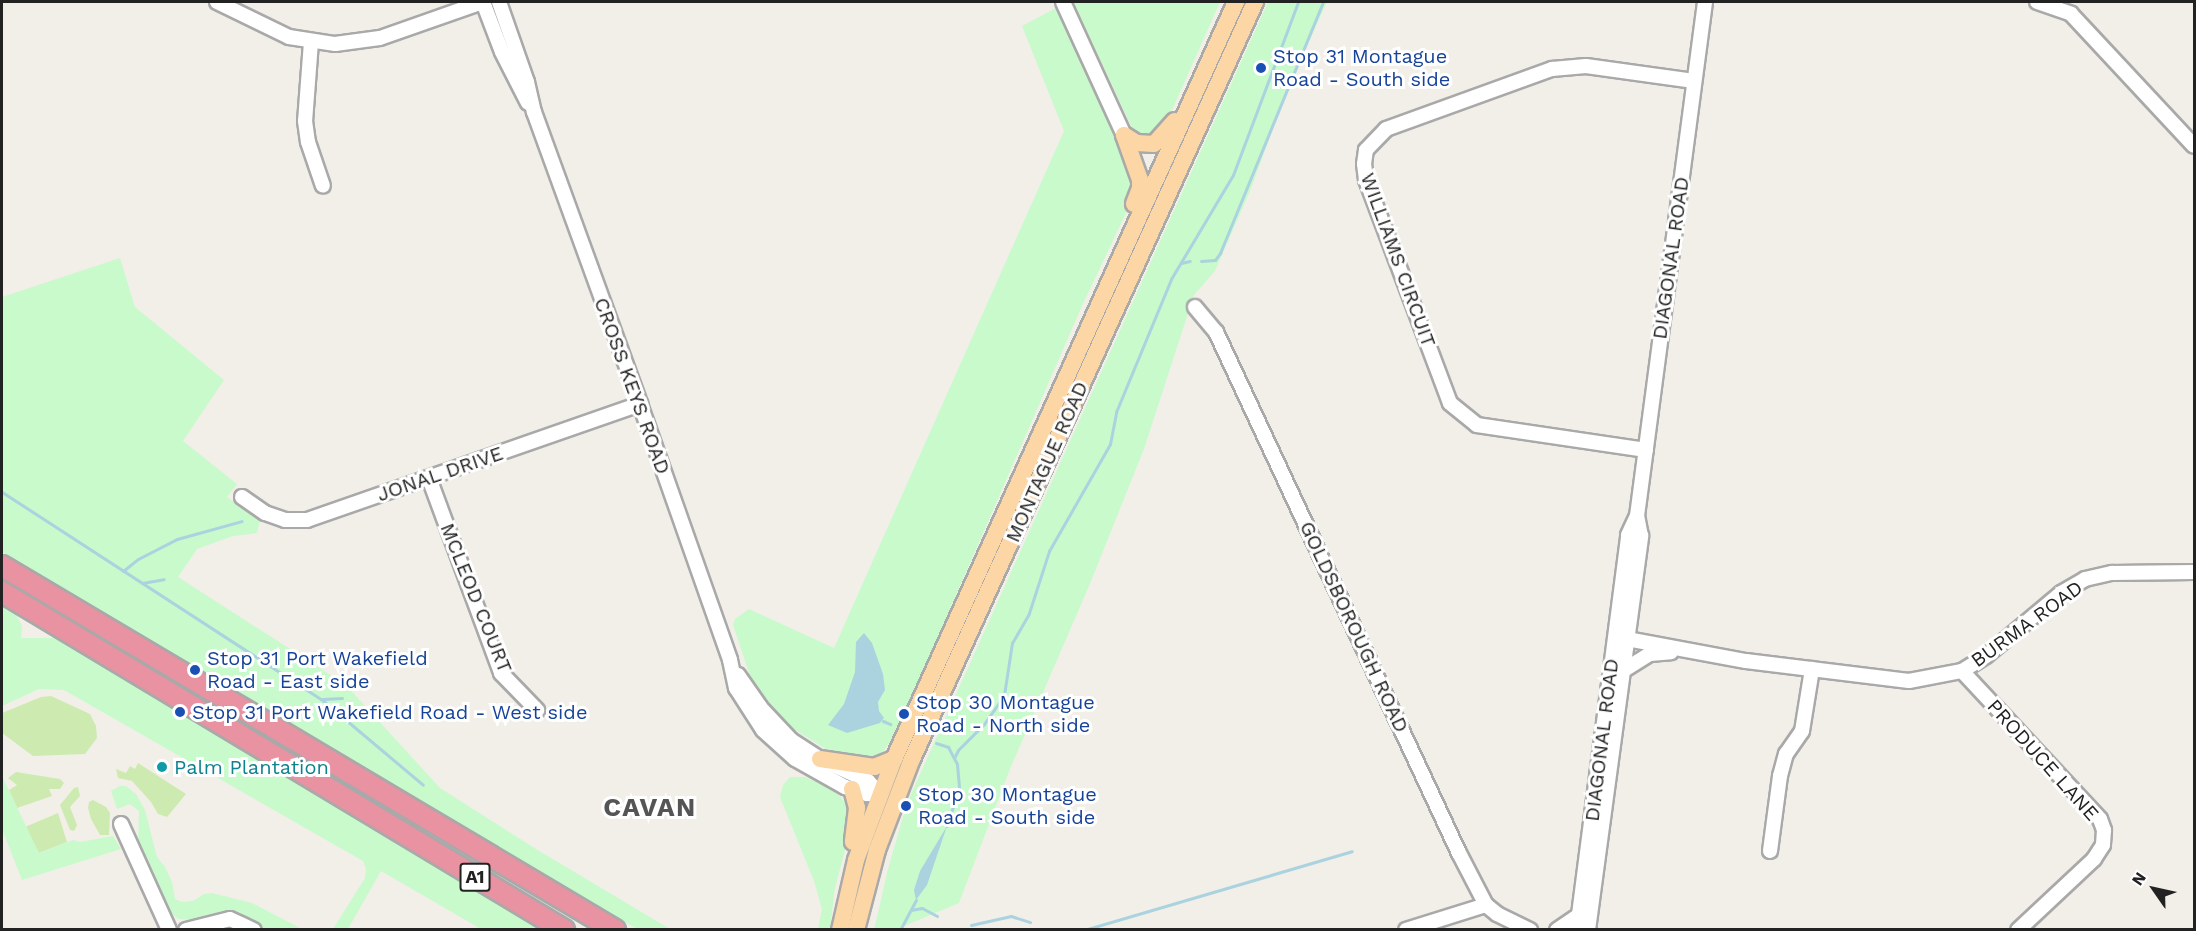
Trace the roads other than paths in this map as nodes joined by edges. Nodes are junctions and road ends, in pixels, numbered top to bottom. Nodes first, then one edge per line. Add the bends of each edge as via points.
1 (217, 2) edge
2 (483, 2) edge
3 (499, 2) edge
4 (1063, 2) edge
5 (1236, 2) edge
6 (1255, 2) edge
7 (1705, 2) edge
8 (2037, 2) edge
9 (311, 42) junction
10 (1694, 81) junction
11 (1196, 89) junction
12 (534, 112) junction
13 (1124, 135) junction
14 (2194, 146) edge
15 (323, 186) dead end
16 (1113, 275) junction
17 (1195, 308) dead end
18 (640, 404) junction
19 (1646, 450) junction
20 (429, 478) junction
21 (242, 497) dead end
22 (1637, 516) junction
23 (2, 566) edge
24 (2194, 572) edge
25 (2, 592) edge
26 (1627, 639) junction
27 (1682, 651) junction
28 (729, 660) junction
29 (1617, 667) junction
30 (1812, 669) junction
31 (1962, 671) junction
32 (537, 710) dead end
33 (935, 710) junction
34 (820, 759) junction
35 (894, 759) junction
36 (852, 789) junction
37 (879, 794) junction
38 (121, 824) dead end
39 (877, 850) junction
40 (1770, 851) dead end
41 (1486, 905) junction
42 (1579, 915) junction
43 (846, 928) edge
44 (169, 930) edge
45 (186, 930) edge
46 (254, 930) edge
47 (564, 930) edge
48 (615, 930) edge
49 (1406, 930) edge
50 (1530, 930) edge
51 (1557, 930) edge
52 (1577, 930) edge
53 (1588, 930) edge
54 (2018, 930) edge

1 - 9 street via 279,33
2 - 9 street via 366,41
2 - 12 street, CROSS KEYS ROAD via 502,52
3 - 12 street, CROSS KEYS ROAD
4 - 13 street
5 - 11 main road, MONTAGUE ROAD
6 - 33 main road, MONTAGUE ROAD
7 - 10 street, DIAGONAL ROAD
8 - 14 street via 2071,14
9 - 15 street via 305,122
10 - 19 street, DIAGONAL ROAD
10 - 19 street, WILLIAMS CIRCUIT via 1586,66 1552,69 1386,129 1366,150 1364,164 1366,180 1450,403 1477,425
11 - 13 main road via 1166,134 1154,144 1141,145
11 - 16 main road, MONTAGUE ROAD
12 - 18 street, CROSS KEYS ROAD
13 - 16 main road via 1141,184
16 - 35 main road, MONTAGUE ROAD
17 - 41 street, GOLDSBOROUGH ROAD via 1216,332
18 - 20 street, JONAL DRIVE
18 - 28 street, CROSS KEYS ROAD
19 - 22 street, DIAGONAL ROAD
20 - 21 street, JONAL DRIVE via 307,520 285,520 265,513
20 - 32 street, MCLEOD COURT via 501,673
22 - 26 street, DIAGONAL ROAD via 1641,536
22 - 29 street, DIAGONAL ROAD via 1628,535
23 - 48 highway, A1
24 - 31 street, BURMA ROAD via 2112,573 2085,579 2061,593 1986,656
25 - 47 highway, A1
26 - 27 street
26 - 29 street
27 - 29 street via 1650,654
27 - 30 street, BURMA ROAD
28 - 34 street, CROSS KEYS ROAD via 767,717 791,740
28 - 36 street, CROSS KEYS ROAD via 736,688 768,736 802,764
29 - 42 street, DIAGONAL ROAD
29 - 53 street, DIAGONAL ROAD
30 - 31 street, BURMA ROAD via 1909,681
30 - 40 street via 1802,731 1786,754 1780,776
31 - 54 street, PRODUCE LANE via 2100,819 2104,830 2103,844 2094,859
33 - 37 main road via 892,787
33 - 39 main road, MONTAGUE ROAD
34 - 35 main road via 874,767
34 - 37 street, CROSS KEYS ROAD via 868,781
35 - 37 main road, MONTAGUE ROAD
36 - 37 street, CROSS KEYS ROAD
36 - 43 main road via 857,821 842,886
37 - 39 main road
37 - 43 main road, MONTAGUE ROAD via 856,860
38 - 44 street
39 - 43 main road, MONTAGUE ROAD
41 - 49 street
41 - 50 street
42 - 51 street
42 - 52 street, DIAGONAL ROAD
45 - 46 street via 230,919

